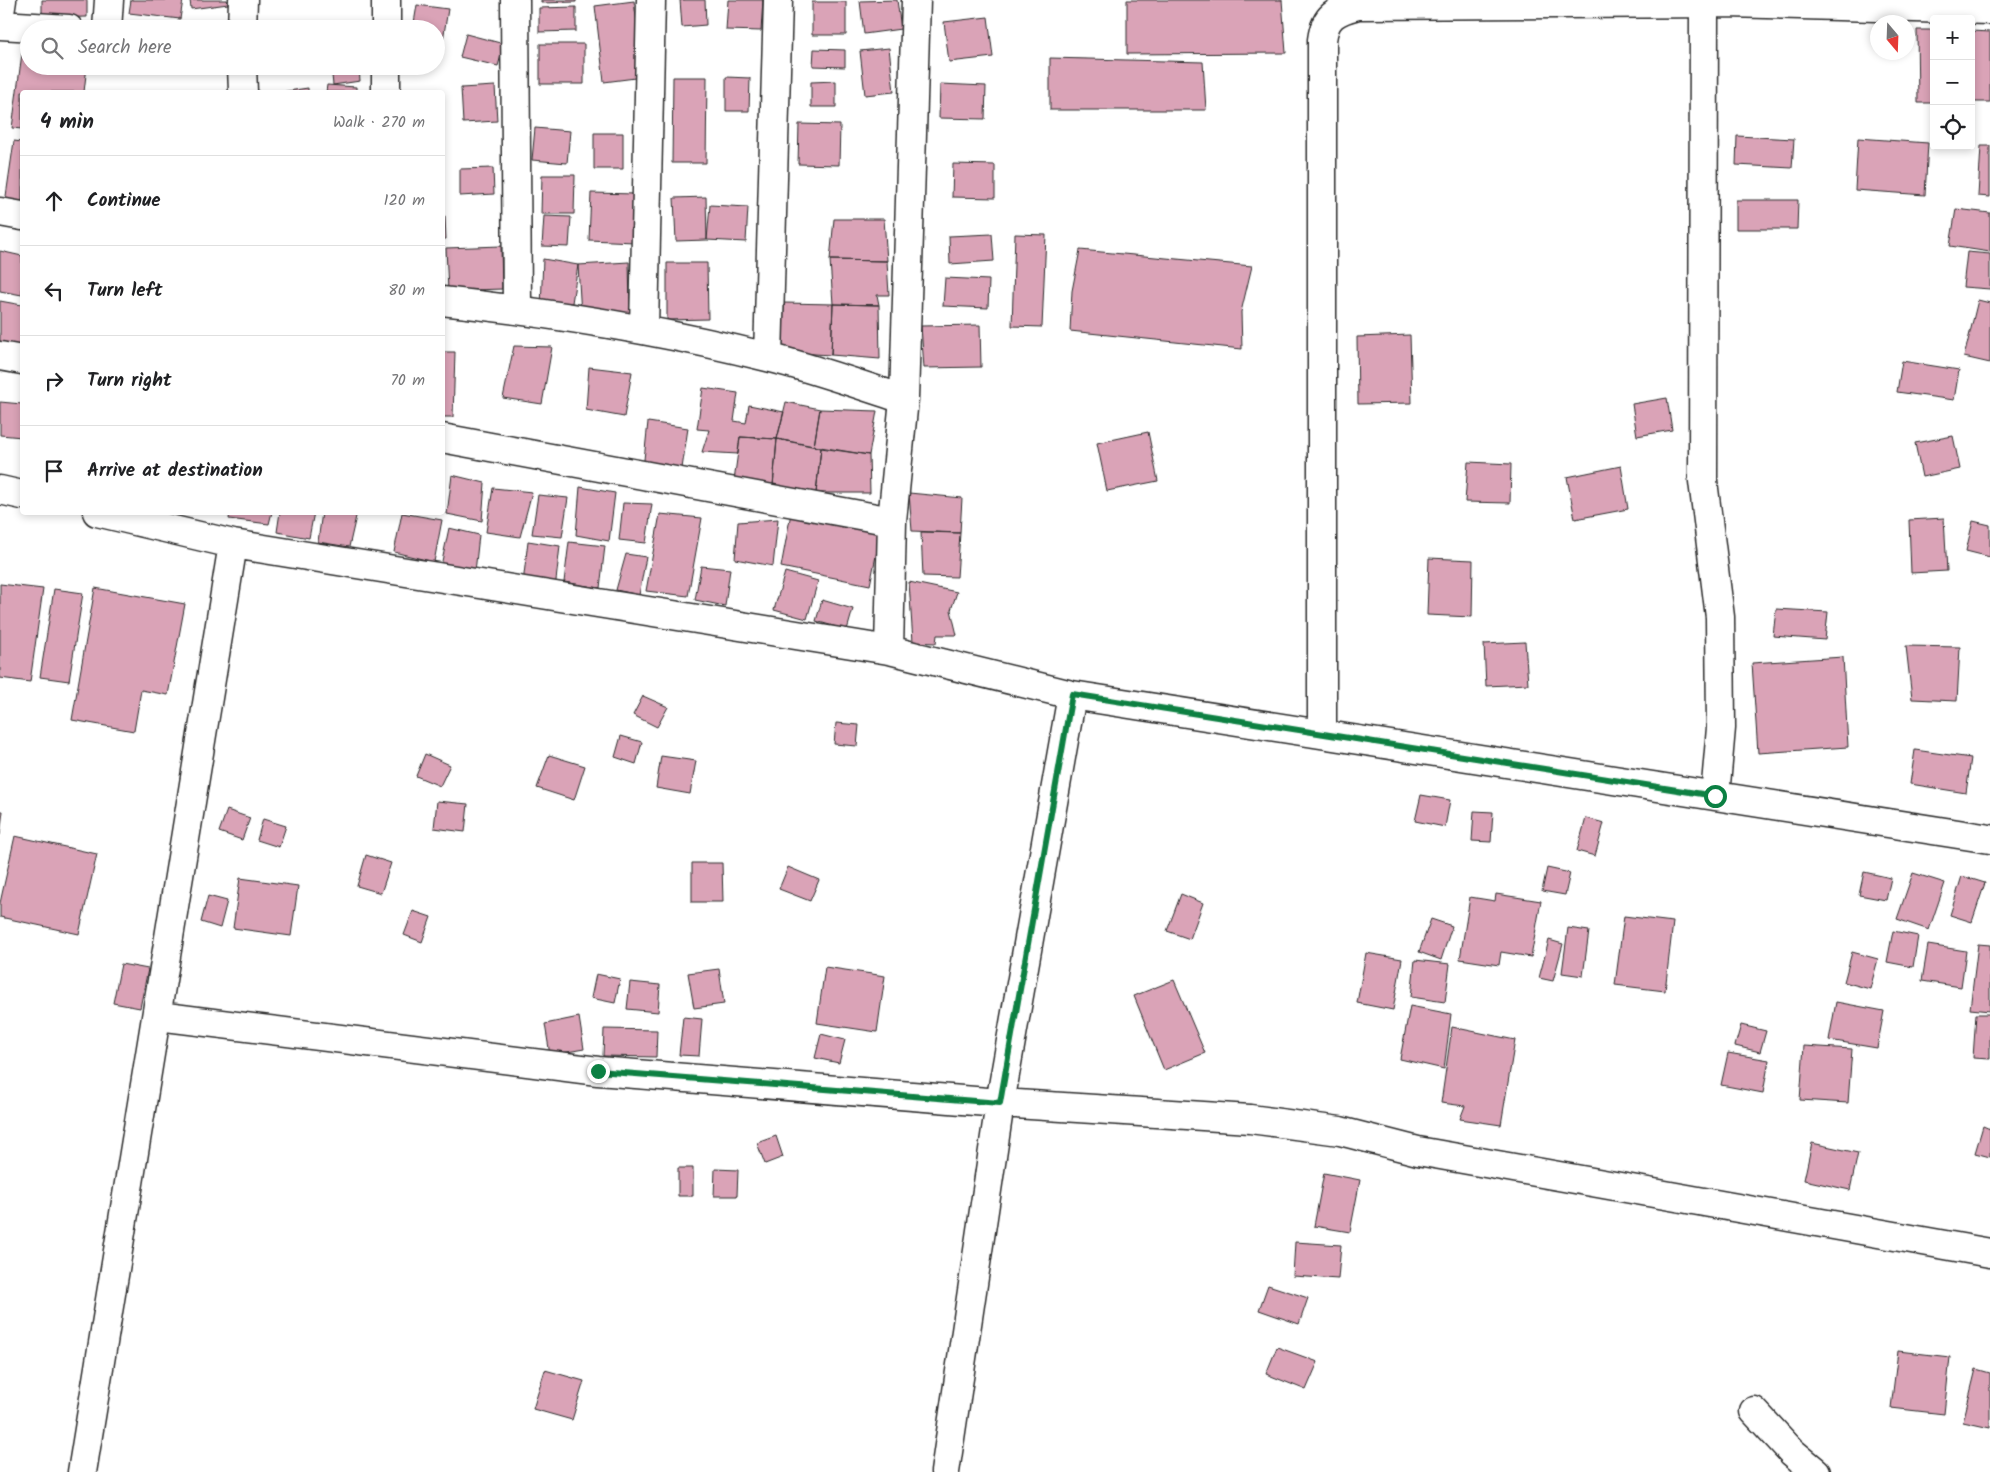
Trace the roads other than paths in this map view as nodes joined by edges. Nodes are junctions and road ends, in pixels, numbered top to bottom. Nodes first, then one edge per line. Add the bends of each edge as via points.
1 (2, 0) edge
2 (109, 0) edge
3 (243, 0) edge
4 (386, 0) edge
5 (515, 0) edge
6 (651, 0) edge
7 (778, 0) edge
8 (916, 0) edge
9 (1704, 3) junction
10 (1990, 10) edge
11 (0, 13) edge
12 (108, 20) edge
13 (242, 20) edge
14 (386, 20) edge
15 (0, 25) edge
16 (20, 26) edge
17 (242, 75) edge
18 (386, 75) edge
19 (243, 90) edge
20 (386, 90) edge
21 (0, 212) edge
22 (20, 216) edge
23 (445, 301) edge
24 (517, 309) junction
25 (644, 329) junction
26 (0, 356) edge
27 (768, 357) junction
28 (20, 360) edge
29 (904, 399) junction
30 (445, 439) edge
31 (0, 490) edge
32 (20, 495) edge
33 (110, 515) edge
34 (892, 521) junction
35 (233, 544) junction
36 (889, 650) junction
37 (1072, 694) junction
38 (1322, 734) junction
39 (1715, 796) junction
40 (1990, 839) edge
41 (158, 1016) junction
42 (1000, 1103) junction
43 (1990, 1253) edge
44 (1754, 1411) dead end
45 (82, 1472) edge
46 (945, 1472) edge
47 (1816, 1472) edge

1 - 11 street
2 - 12 street
3 - 13 street
4 - 14 street
5 - 24 street
6 - 25 street
7 - 27 street
8 - 29 street
9 - 10 street
9 - 38 street via 1358,5 1340,10 1324,27
9 - 39 street via 1703,481 1720,617 1721,728
15 - 16 street
17 - 19 street
18 - 20 street
21 - 22 street
23 - 24 street
24 - 25 street
25 - 27 street
26 - 28 street
27 - 29 street
29 - 34 street
30 - 34 street
31 - 32 street
33 - 35 street
34 - 36 street
35 - 36 street
35 - 41 street
36 - 37 street
37 - 38 street
37 - 42 street
38 - 39 street
39 - 40 street
41 - 42 street via 598,1071
41 - 45 street
42 - 43 street via 1250,1119 1340,1131 1418,1151
42 - 46 street
44 - 47 street via 1792,1452

